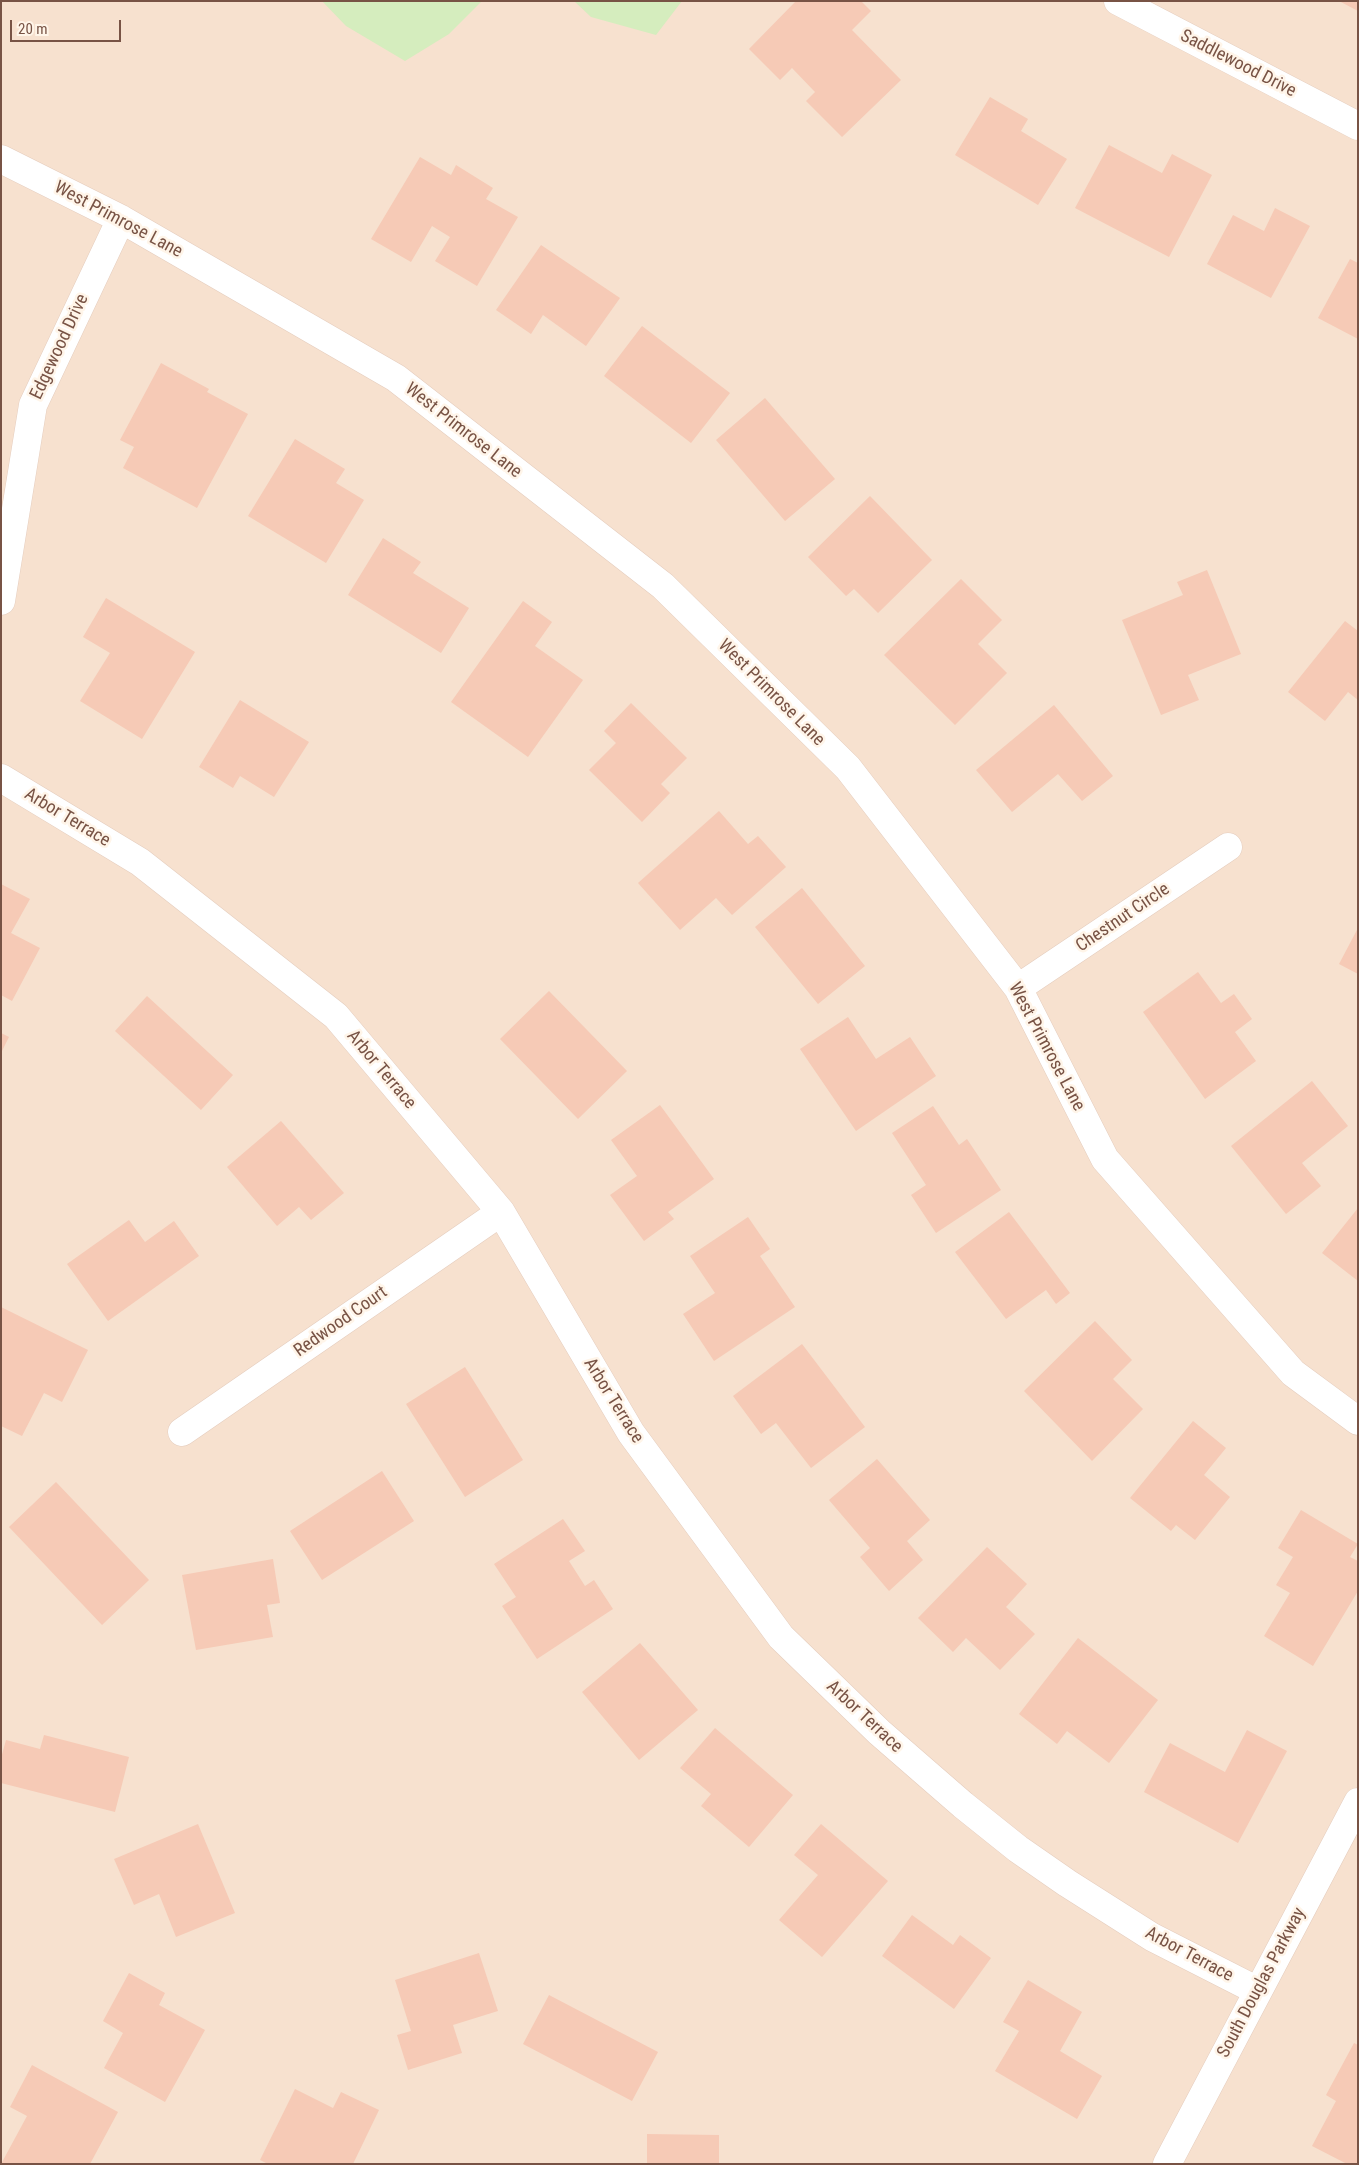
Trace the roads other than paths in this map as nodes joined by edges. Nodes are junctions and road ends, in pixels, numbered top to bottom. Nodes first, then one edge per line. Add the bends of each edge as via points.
1 (1118, 1) edge
2 (1358, 126) edge
3 (1, 159) edge
4 (121, 219) junction
5 (1, 601) edge
6 (1, 778) edge
7 (1228, 847) dead end
8 (1018, 988) junction
9 (501, 1212) junction
10 (1358, 1421) edge
11 (182, 1432) dead end
12 (1358, 1802) edge
13 (1258, 1991) junction
14 (1167, 2164) edge

1 - 2 street, Saddlewood Drive
3 - 4 street, West Primrose Lane
4 - 5 street, Edgewood Drive via 32,405
4 - 8 street, West Primrose Lane via 396,378 663,586 848,768
6 - 9 street, Arbor Terrace via 140,862 336,1016
7 - 8 street, Chestnut Circle
8 - 10 street, West Primrose Lane via 1105,1159 1293,1373
9 - 11 street, Redwood Court
9 - 13 street, Arbor Terrace via 631,1433 781,1637 885,1738 1018,1849 1152,1937
12 - 13 street, South Douglas Parkway
13 - 14 street, South Douglas Parkway

